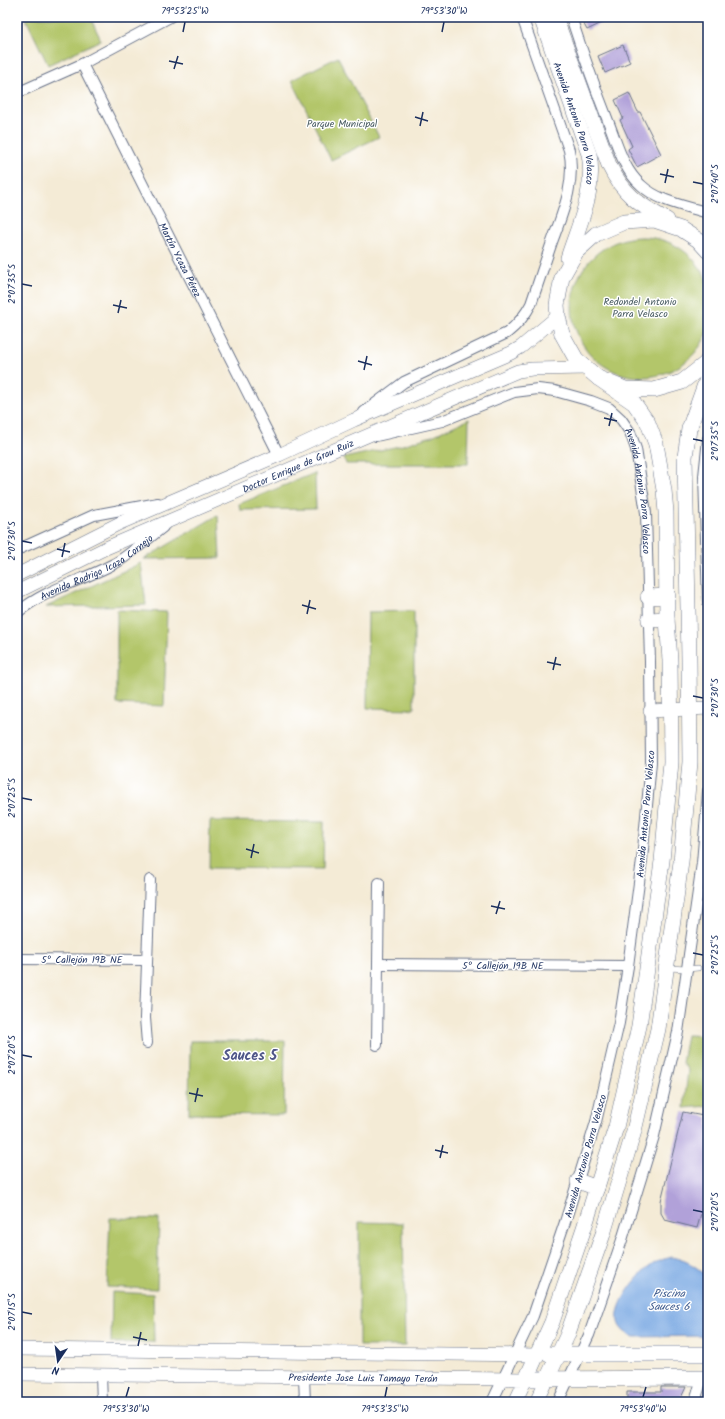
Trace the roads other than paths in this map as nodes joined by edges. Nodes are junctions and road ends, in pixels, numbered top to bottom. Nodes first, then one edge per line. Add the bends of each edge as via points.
1 (170, 17) edge
2 (522, 17) edge
3 (541, 17) edge
4 (555, 17) edge
5 (571, 17) edge
6 (82, 64) junction
7 (17, 93) edge
8 (708, 213) edge
9 (681, 229) junction
10 (703, 240) edge
11 (708, 251) edge
12 (562, 277) junction
13 (558, 316) junction
14 (708, 360) edge
15 (586, 368) junction
16 (708, 376) edge
17 (598, 378) junction
18 (354, 420) junction
19 (708, 439) edge
20 (352, 441) junction
21 (279, 455) junction
22 (706, 493) edge
23 (173, 500) junction
24 (174, 519) junction
25 (17, 550) edge
26 (17, 575) edge
27 (17, 592) edge
28 (648, 596) junction
29 (668, 596) junction
30 (708, 602) edge
31 (17, 612) edge
32 (667, 619) junction
33 (649, 620) junction
34 (708, 708) edge
35 (690, 709) junction
36 (670, 710) junction
37 (650, 711) junction
38 (708, 791) edge
39 (150, 880) dead end
40 (379, 883) dead end
41 (17, 959) edge
42 (146, 960) junction
43 (378, 964) junction
44 (628, 966) junction
45 (667, 968) junction
46 (698, 968) dead end
47 (687, 970) junction
48 (147, 1043) dead end
49 (377, 1045) dead end
50 (578, 1181) junction
51 (596, 1188) junction
52 (17, 1349) edge
53 (537, 1354) junction
54 (558, 1354) junction
55 (580, 1354) junction
56 (708, 1354) edge
57 (515, 1355) junction
58 (17, 1374) edge
59 (101, 1375) junction
60 (304, 1377) junction
61 (705, 1378) edge
62 (504, 1379) junction
63 (526, 1379) junction
64 (546, 1379) junction
65 (569, 1379) junction
66 (102, 1402) edge
67 (304, 1402) edge
68 (492, 1402) edge
69 (515, 1402) edge
70 (536, 1402) edge
71 (558, 1402) edge
72 (695, 1402) edge

1 - 6 street
2 - 18 street, Avenida Antonio Parra Velasco via 572,163 566,205 531,304 517,325 507,333 404,382
3 - 12 main road, Avenida Antonio Parra Velasco via 591,164 592,177 587,201
4 - 9 main road, Avenida Antonio Parra Velasco via 616,179 637,202
5 - 8 street via 600,101 630,173 641,185 659,197
6 - 7 street
6 - 21 street, Martín Ycaza Pérez
9 - 10 main road
9 - 12 main road via 654,220 624,222 596,234 576,252
10 - 11 main road
12 - 13 main road via 557,305
13 - 15 main road via 562,334 576,359
13 - 18 street, Doctor Enrique de Grau Ruiz via 511,353
14 - 17 main road via 682,382 654,390 625,389
15 - 17 main road
15 - 20 street, Doctor Enrique de Grau Ruiz via 518,371
16 - 35 main road via 689,429 685,458
17 - 29 main road, Avenida Antonio Parra Velasco via 634,403 648,423 656,444 666,512
18 - 21 street, Doctor Enrique de Grau Ruiz
19 - 22 street via 704,468
20 - 24 street, Doctor Enrique de Grau Ruiz via 298,467
20 - 28 street, Avenida Antonio Parra Velasco via 442,421 514,392 526,390 555,391 609,408 630,432 636,449 646,513
21 - 23 street, Doctor Enrique de Grau Ruiz
22 - 30 street
23 - 25 street, Doctor Enrique de Grau Ruiz via 94,515
23 - 26 street, Doctor Enrique de Grau Ruiz via 120,523
24 - 27 street, Doctor Enrique de Grau Ruiz via 106,548
24 - 31 street, Avenida Rodrigo Icaza Cornejo via 118,561 44,596
28 - 29 main road
28 - 33 street, Avenida Antonio Parra Velasco
29 - 32 main road, Avenida Antonio Parra Velasco
32 - 33 main road
32 - 36 main road, Avenida Antonio Parra Velasco
33 - 37 street, Avenida Antonio Parra Velasco
34 - 35 street
35 - 36 street
35 - 45 main road via 690,762 682,862
36 - 37 street
36 - 51 main road, Avenida Antonio Parra Velasco via 671,762 662,861 639,1026 616,1127
37 - 44 street, Avenida Antonio Parra Velasco via 651,762 642,860
38 - 47 street via 702,863
39 - 42 street
40 - 43 street
41 - 42 street, 5º Callejón 19B NE
42 - 48 street
43 - 44 street, 5º Callejón 19B NE
43 - 49 street
44 - 50 street, Avenida Antonio Parra Velasco via 616,1037 596,1122
45 - 47 lane
45 - 54 main road via 658,1029 634,1131 595,1255 570,1328
46 - 47 lane
47 - 55 street via 678,1032 654,1136 622,1240
50 - 51 main road
50 - 57 street, Avenida Antonio Parra Velasco via 533,1316
51 - 53 main road, Avenida Antonio Parra Velasco via 552,1322
52 - 57 street
53 - 54 main road
53 - 57 street
53 - 63 main road, Avenida Antonio Parra Velasco
54 - 55 main road
54 - 64 main road
55 - 56 main road
55 - 65 street
57 - 62 street, Avenida Antonio Parra Velasco
58 - 59 street, Presidente Jose Luis Tamayo Terán
59 - 60 street, Presidente Jose Luis Tamayo Terán
59 - 66 street
60 - 62 street, Presidente Jose Luis Tamayo Terán
60 - 67 street
61 - 65 main road, Presidente Jose Luis Tamayo Terán
61 - 72 street
62 - 63 street, Presidente Jose Luis Tamayo Terán
62 - 68 street, Avenida Antonio Parra Velasco
63 - 64 main road, Presidente Jose Luis Tamayo Terán
63 - 69 street, Avenida Antonio Parra Velasco
64 - 65 main road, Presidente Jose Luis Tamayo Terán
64 - 70 street
65 - 71 street

